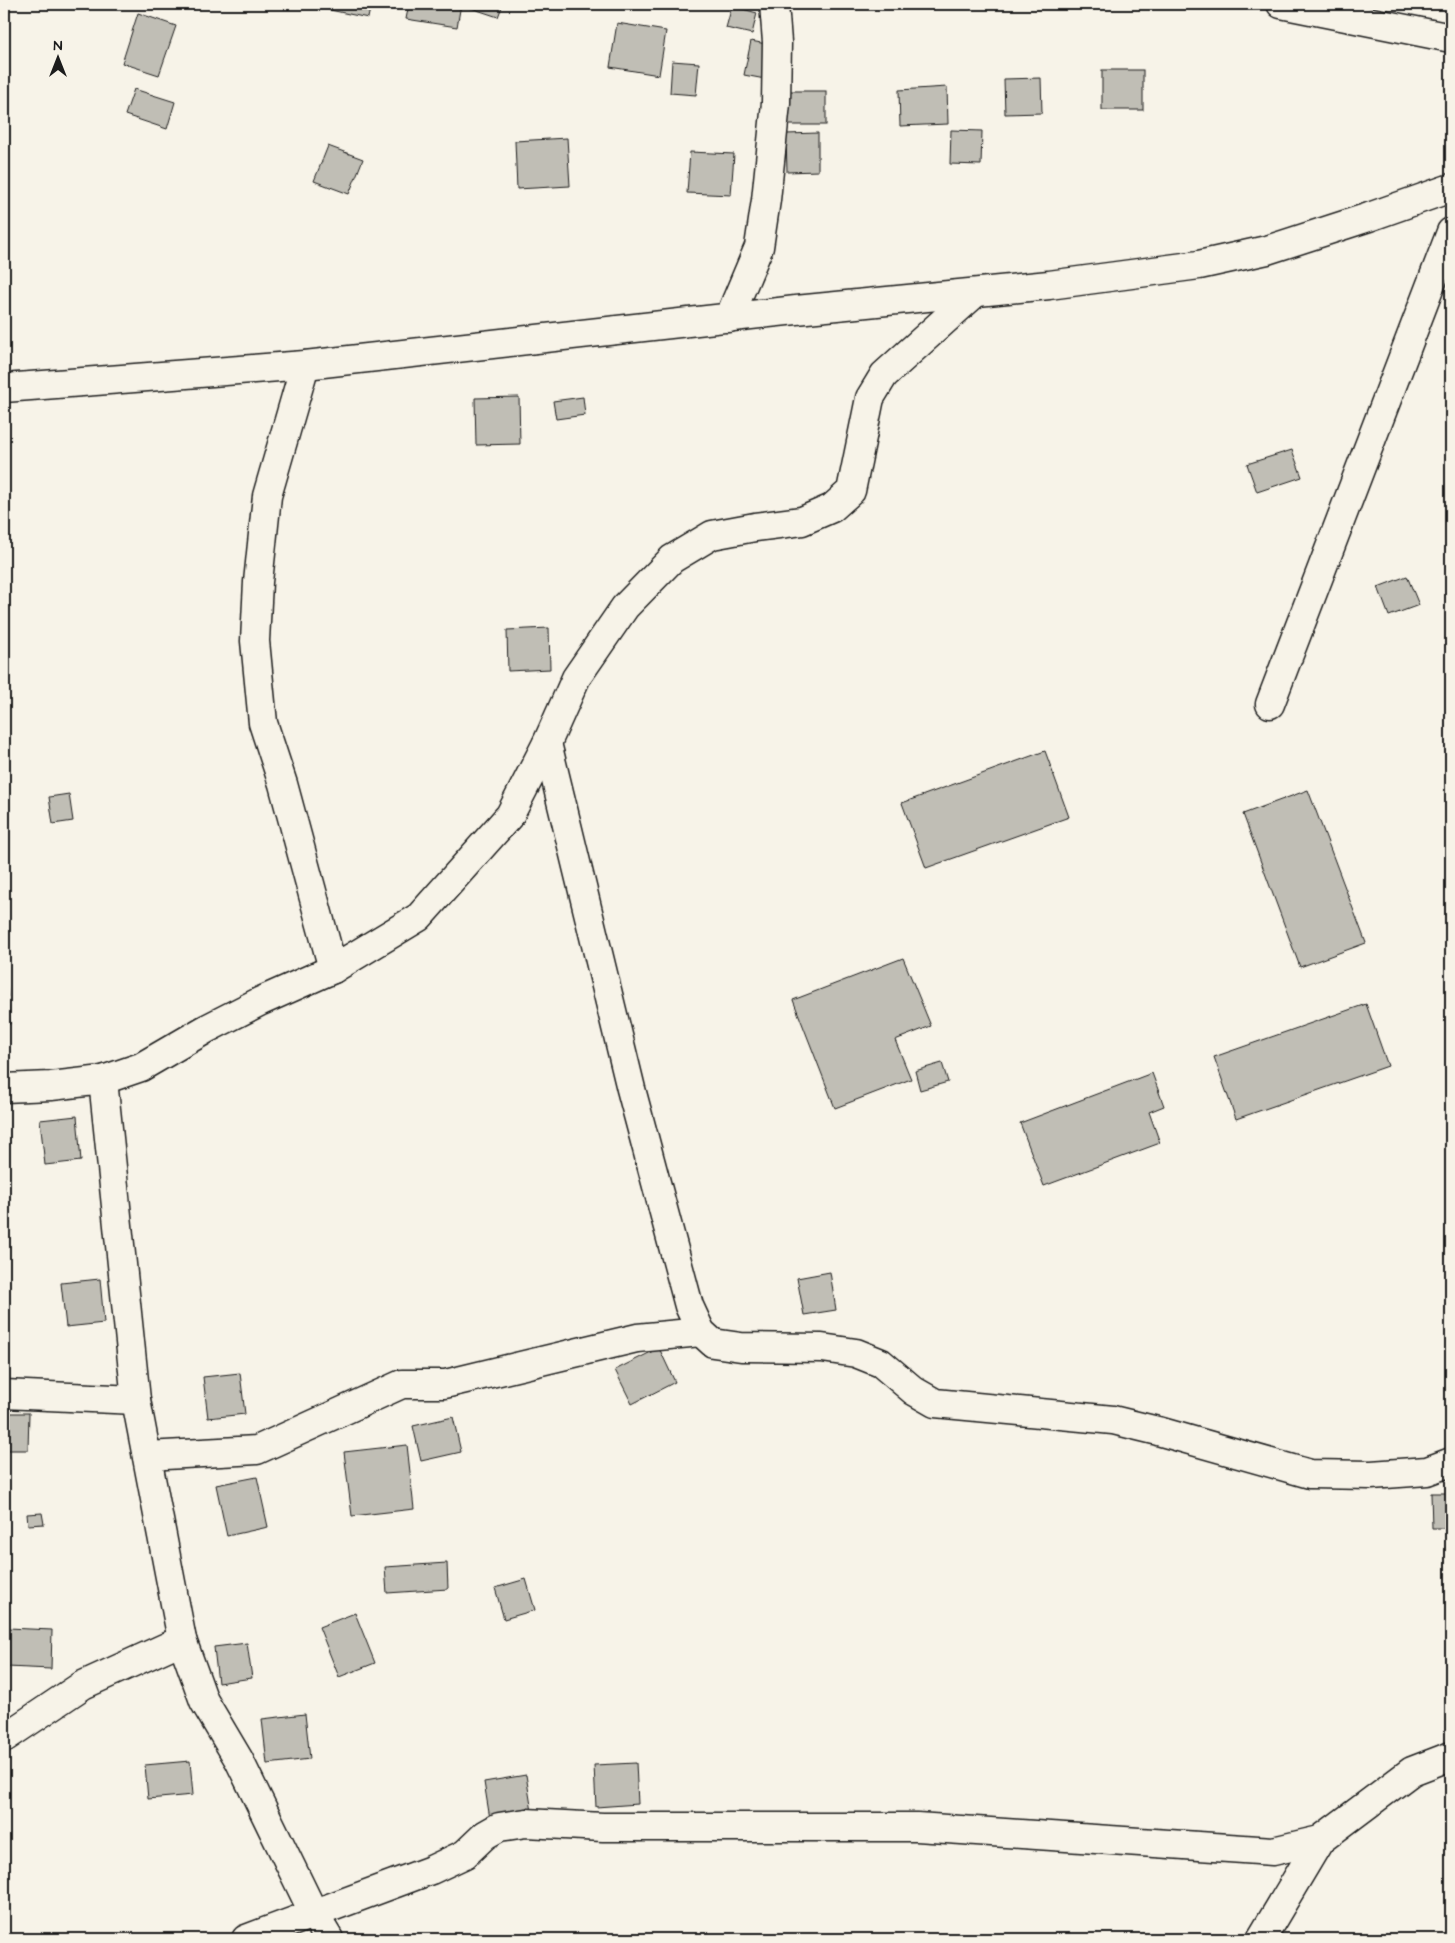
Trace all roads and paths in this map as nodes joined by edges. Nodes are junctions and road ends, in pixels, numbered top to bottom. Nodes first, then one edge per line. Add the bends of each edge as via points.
1 (774, 4) edge
2 (1281, 4) edge
3 (1451, 38) edge
4 (1451, 188) edge
5 (1451, 232) edge
6 (975, 293) junction
7 (729, 318) junction
8 (305, 365) junction
9 (4, 388) edge
10 (1270, 704) dead end
11 (547, 743) junction
12 (333, 969) junction
13 (103, 1080) junction
14 (4, 1088) edge
15 (701, 1332) junction
16 (4, 1394) edge
17 (136, 1400) junction
18 (146, 1456) junction
19 (1451, 1462) edge
20 (182, 1640) junction
21 (4, 1738) edge
22 (1451, 1756) edge
23 (1320, 1840) junction
24 (314, 1914) junction
25 (246, 1939) edge
26 (329, 1939) edge
27 (1261, 1939) edge

1 - 7 street via 776,103 766,200 759,248
2 - 3 street
4 - 6 street via 1268,250 1199,265
5 - 10 street
6 - 7 street
6 - 11 street via 884,375 870,398 851,491 832,508 802,521 712,535 672,559 625,608 576,678
7 - 8 street
8 - 9 street
8 - 12 street via 267,496 255,642 263,722
11 - 12 street via 510,815 419,917
11 - 15 street via 631,1089 689,1306
12 - 13 street via 208,1028 141,1067
13 - 14 street
13 - 17 street
15 - 18 street via 637,1338 445,1384 402,1384 256,1450
15 - 19 street via 713,1343 741,1347 822,1348 856,1353 881,1363 914,1391 935,1403 1112,1420 1310,1474 1371,1476 1427,1470
16 - 17 street
17 - 18 street
18 - 20 street
20 - 21 street via 83,1685
20 - 24 street via 204,1701 239,1760
22 - 23 street via 1412,1771
23 - 24 street via 1273,1851 918,1827 603,1827 526,1823 499,1827 464,1854 431,1870
23 - 27 street
24 - 25 street
24 - 26 street

